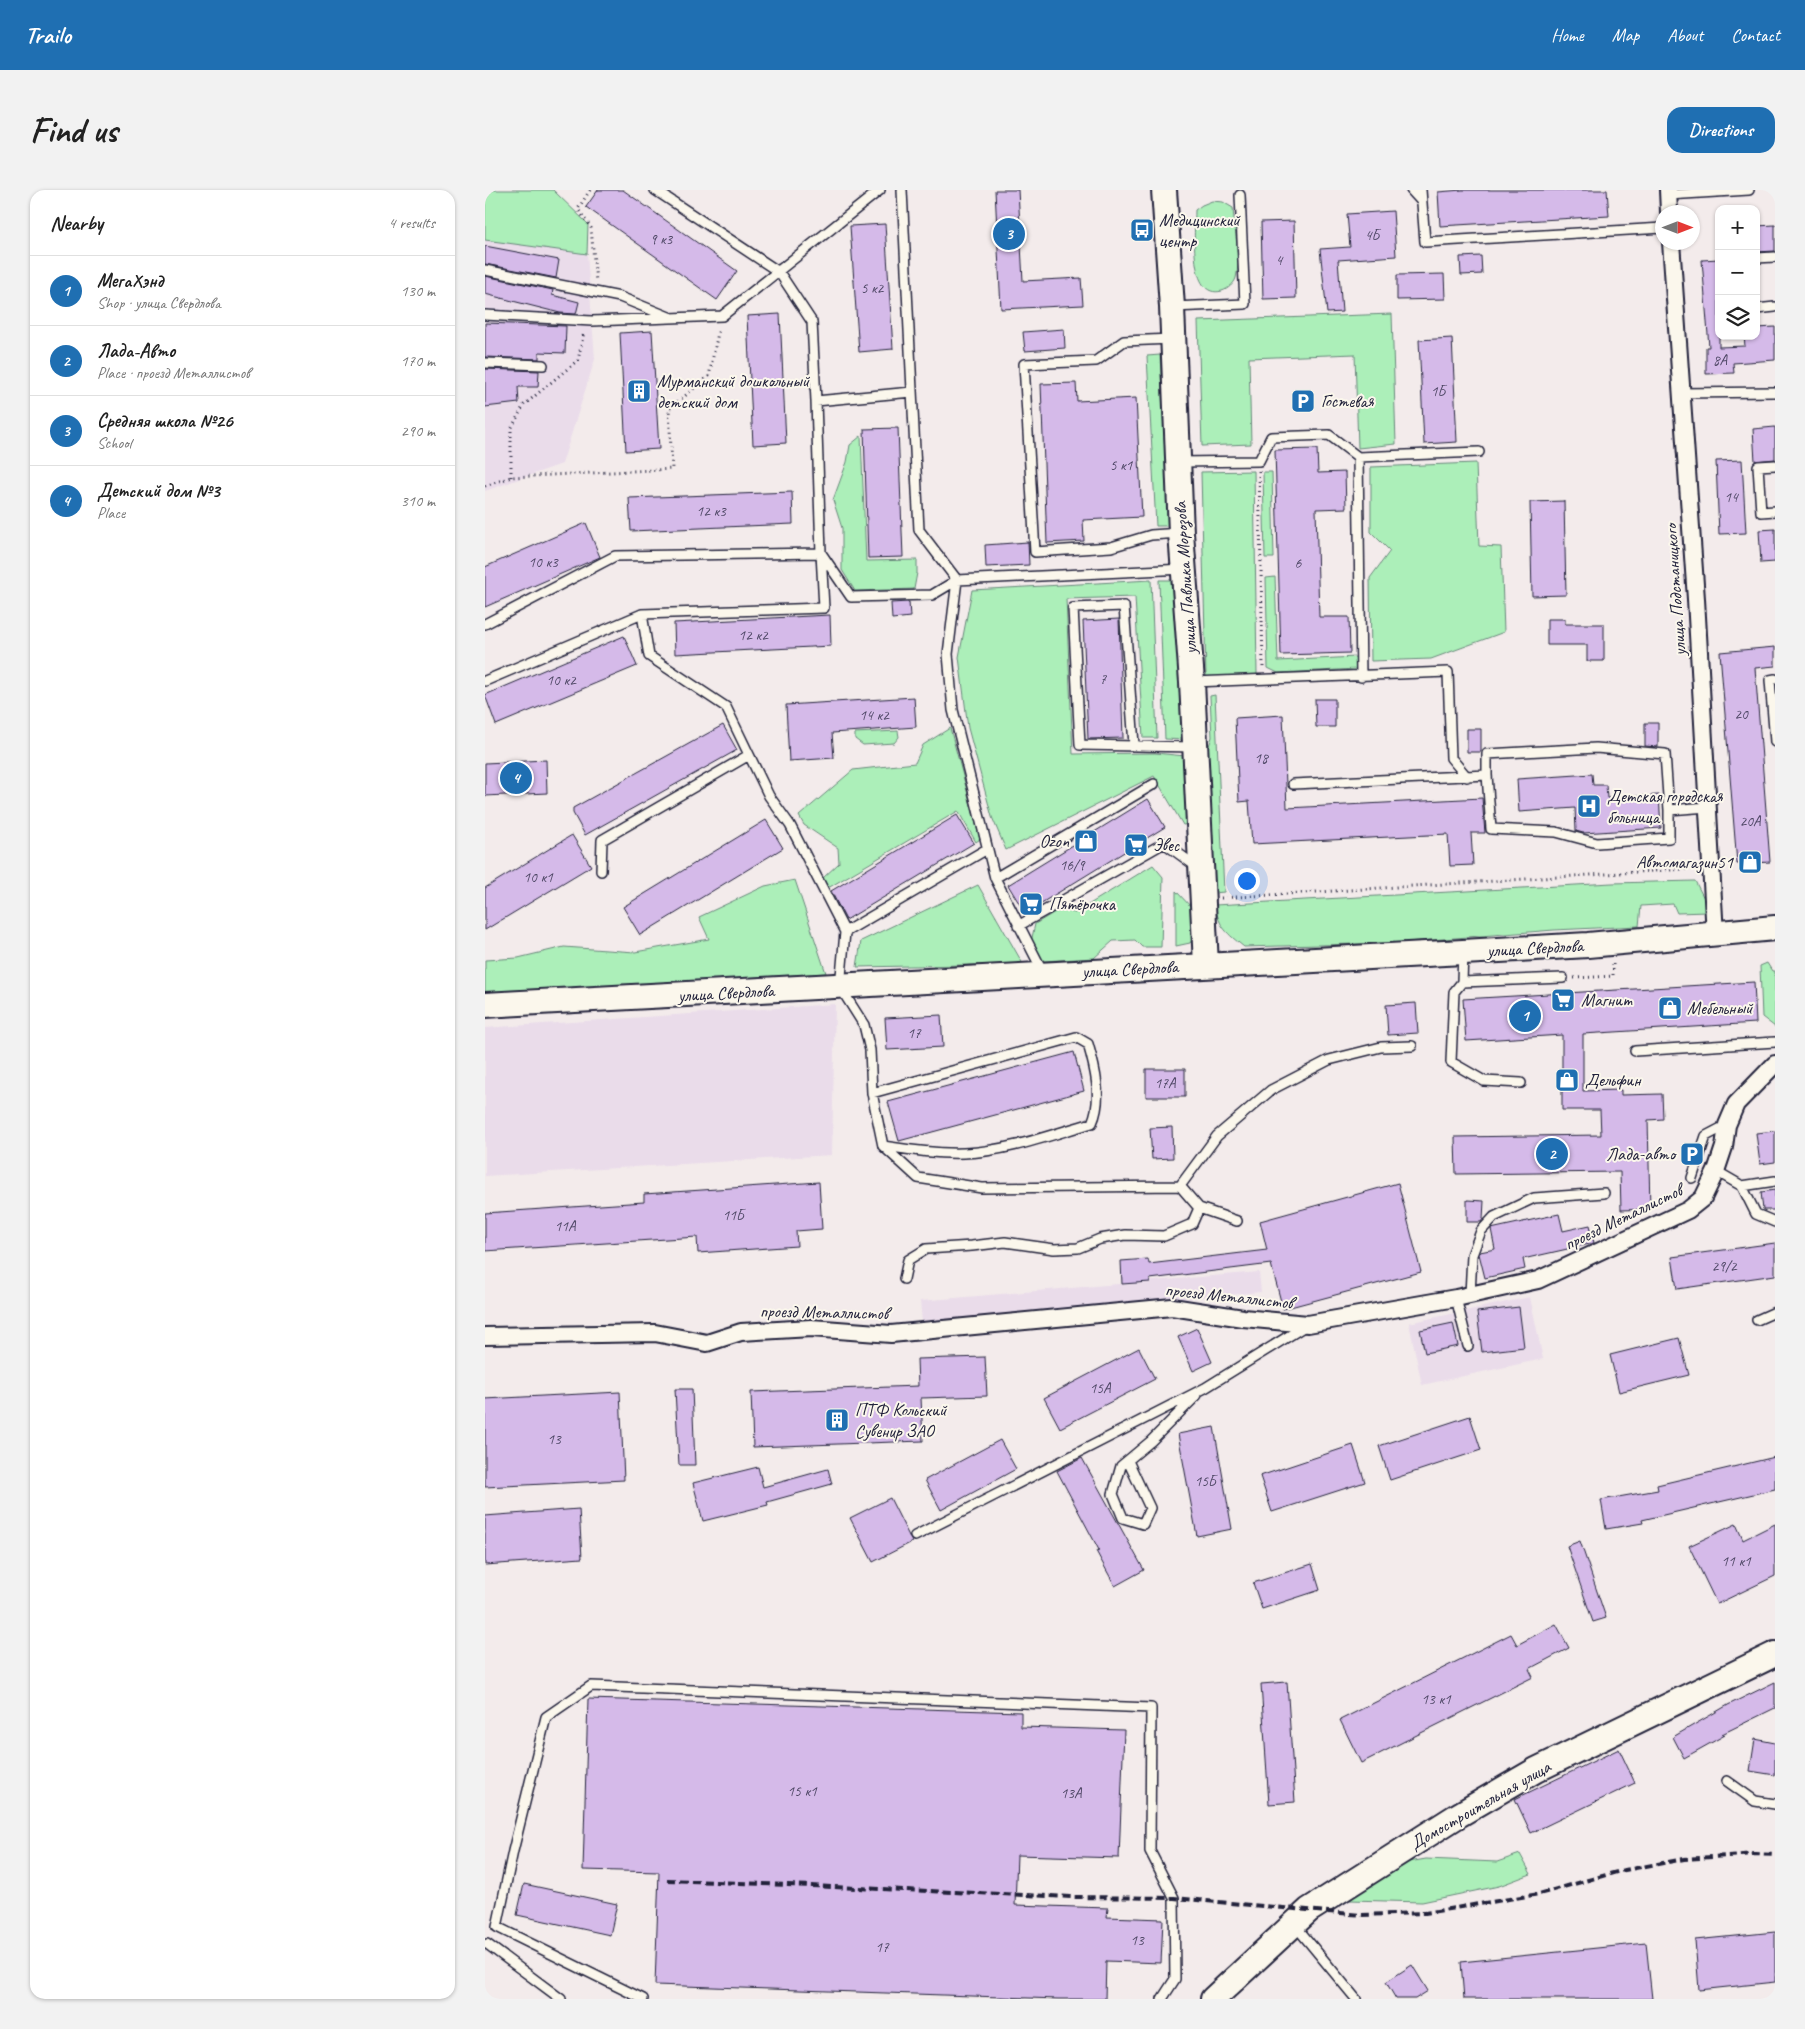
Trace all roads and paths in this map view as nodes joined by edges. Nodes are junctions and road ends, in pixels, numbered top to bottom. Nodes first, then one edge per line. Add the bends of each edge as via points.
1 (590, 190) edge
2 (655, 190) edge
3 (880, 190) edge
4 (902, 190) edge
5 (1164, 190) edge
6 (1411, 190) edge
7 (1421, 190) edge
8 (1749, 190) edge
9 (1668, 192) edge
10 (1240, 195) dead end
11 (1421, 201) junction
12 (1669, 205) edge
13 (1655, 228) edge
14 (1672, 250) edge
15 (1775, 257) edge
16 (1760, 258) edge
17 (485, 270) edge
18 (779, 272) junction
19 (596, 291) junction
20 (1171, 306) junction
21 (1775, 307) edge
22 (1760, 308) edge
23 (485, 315) edge
24 (722, 316) junction
25 (671, 318) junction
26 (592, 321) junction
27 (1173, 339) junction
28 (485, 363) edge
29 (543, 365) dead end
30 (912, 392) junction
31 (1775, 392) edge
32 (1682, 393) junction
33 (816, 401) junction
34 (1479, 452) dead end
35 (1358, 456) junction
36 (1259, 461) junction
37 (1179, 462) junction
38 (1775, 465) edge
39 (511, 477) junction
40 (485, 486) edge
41 (1775, 511) edge
42 (1181, 533) junction
43 (821, 553) junction
44 (1184, 569) junction
45 (957, 580) junction
46 (642, 614) junction
47 (485, 624) edge
48 (1263, 676) dead end
49 (1361, 676) junction
50 (1775, 679) edge
51 (485, 681) edge
52 (1192, 682) junction
53 (1775, 742) edge
54 (1134, 745) junction
55 (1195, 748) junction
56 (749, 755) junction
57 (1487, 775) junction
58 (1467, 777) junction
59 (1154, 784) dead end
60 (1293, 784) dead end
61 (1708, 808) junction
62 (1669, 810) junction
63 (987, 849) junction
64 (1686, 869) dead end
65 (1202, 870) junction
66 (601, 871) dead end
67 (995, 878) junction
68 (1203, 899) junction
69 (1018, 926) junction
70 (1775, 928) edge
71 (845, 932) junction
72 (1715, 935) junction
73 (1463, 952) junction
74 (1613, 963) dead end
75 (1206, 965) junction
76 (1044, 974) junction
77 (1563, 978) joint
78 (1462, 982) junction
79 (840, 987) junction
80 (485, 1005) edge
81 (1775, 1042) edge
82 (1412, 1046) dead end
83 (1635, 1052) dead end
84 (1775, 1064) edge
85 (1521, 1083) dead end
86 (872, 1093) junction
87 (1727, 1125) junction
88 (883, 1146) junction
89 (1716, 1171) junction
90 (1693, 1178) dead end
91 (1775, 1181) edge
92 (1180, 1186) junction
93 (1742, 1186) junction
94 (1604, 1193) dead end
95 (1199, 1208) junction
96 (1237, 1221) dead end
97 (1775, 1222) edge
98 (904, 1279) dead end
99 (1463, 1297) junction
100 (1775, 1312) edge
101 (1757, 1320) dead end
102 (1308, 1324) junction
103 (485, 1336) edge
104 (1468, 1346) dead end
105 (1205, 1388) junction
106 (1128, 1461) junction
107 (915, 1536) dead end
108 (1775, 1654) edge
109 (1727, 1781) dead end
110 (1775, 1804) edge
111 (1293, 1924) junction
112 (487, 1944) dead end
113 (561, 1999) edge
114 (643, 1999) edge
115 (1163, 1999) edge
116 (1213, 1999) edge
117 (1356, 1999) edge

1 - 19 path via 578,209 591,228
2 - 18 lane
3 - 18 lane
4 - 30 lane
5 - 20 street, улица Павлика Морозова
6 - 11 lane
7 - 11 lane
8 - 9 lane
9 - 12 street
10 - 20 lane via 1245,304
11 - 13 lane via 1425,242
14 - 32 street, улица Подстаницкого
15 - 16 lane
17 - 19 lane
18 - 24 lane
18 - 33 lane via 812,322
19 - 25 lane
20 - 27 street, улица Павлика Морозова
21 - 22 lane
23 - 26 lane
24 - 25 lane
24 - 39 path via 709,376 669,409 672,469
25 - 26 lane
26 - 39 path via 584,330 578,360 523,405 511,430
27 - 37 street, улица Павлика Морозова
27 - 42 lane via 1124,341 1096,361 1024,364 1035,552 1111,547 1151,534
28 - 29 lane
30 - 33 lane
30 - 45 lane via 919,530
31 - 32 lane
32 - 61 street, улица Подстаницкого
33 - 43 lane
34 - 35 lane
35 - 36 lane via 1329,435 1271,437
35 - 49 lane
36 - 37 lane
36 - 48 path
37 - 42 street, улица Павлика Морозова
38 - 41 lane via 1758,466 1761,512
39 - 40 path
42 - 44 street, улица Павлика Морозова
43 - 45 lane via 851,597 931,595
43 - 46 lane via 824,608
43 - 47 lane via 615,556
44 - 45 lane
44 - 52 street, улица Павлика Морозова
45 - 63 lane via 948,654 953,710
46 - 51 lane
46 - 56 lane via 649,656 726,707
49 - 52 lane
49 - 58 lane via 1449,672 1451,758
50 - 53 lane via 1770,680
52 - 55 street, улица Павлика Морозова
54 - 54 lane via 1080,745 1073,608 1125,606
54 - 55 lane
55 - 65 street, улица Павлика Морозова
56 - 66 lane via 602,840
56 - 71 lane via 769,796 790,825
57 - 58 lane
57 - 62 lane via 1487,754 1596,748 1665,754
57 - 62 lane via 1491,829 1556,832 1597,843 1669,838
58 - 60 lane
59 - 67 lane
61 - 62 lane
61 - 72 street, улица Подстаницкого
63 - 67 lane
63 - 71 lane
64 - 68 path
65 - 68 street, улица Павлика Морозова
65 - 69 lane via 1164,843
67 - 69 lane
68 - 75 street, улица Павлика Морозова
69 - 76 lane
70 - 72 street, улица Свердлова
71 - 79 lane
72 - 73 street, улица Свердлова
73 - 75 street, улица Свердлова
73 - 78 lane
74 - 77 path via 1613,976
75 - 76 street, улица Свердлова
76 - 79 street, улица Свердлова
77 - 78 lane
78 - 85 lane via 1453,992 1451,1062 1484,1081
79 - 80 street, улица Свердлова
79 - 86 lane via 864,1025 870,1050
81 - 83 lane
82 - 92 lane via 1381,1046 1329,1060 1271,1090 1217,1136
84 - 87 street, проезд Металлистов via 1736,1104
86 - 88 lane
86 - 88 lane via 1076,1037 1088,1044 1095,1066 1097,1096 1092,1123 1015,1146 965,1153 932,1153
87 - 89 street, проезд Металлистов
87 - 90 lane via 1706,1136
88 - 92 lane via 918,1178 982,1188
89 - 93 lane
89 - 99 street, проезд Металлистов via 1703,1198 1688,1210 1537,1280
91 - 93 lane
92 - 95 lane
93 - 97 lane via 1756,1214
94 - 99 lane via 1534,1198 1495,1217 1481,1231
95 - 96 lane
95 - 98 lane via 1192,1224 1164,1236 1125,1235 1078,1248 1005,1242 926,1248 908,1260
99 - 102 street, проезд Металлистов
99 - 104 lane
100 - 101 lane
102 - 103 street, проезд Металлистов via 1172,1307 891,1334 811,1328 741,1332 707,1343 655,1333
102 - 105 lane
105 - 106 lane
105 - 107 lane
106 - 106 lane via 1121,1466 1113,1494 1123,1518 1143,1524 1150,1508
108 - 111 street, Домостроительная улица via 1536,1770 1457,1816 1317,1905
109 - 110 lane via 1755,1801
111 - 116 street, Домостроительная улица
111 - 117 lane
112 - 113 lane
114 - 115 lane via 497,1927 546,1717 591,1686 1151,1708 1150,1851 1174,1898 1175,1979

